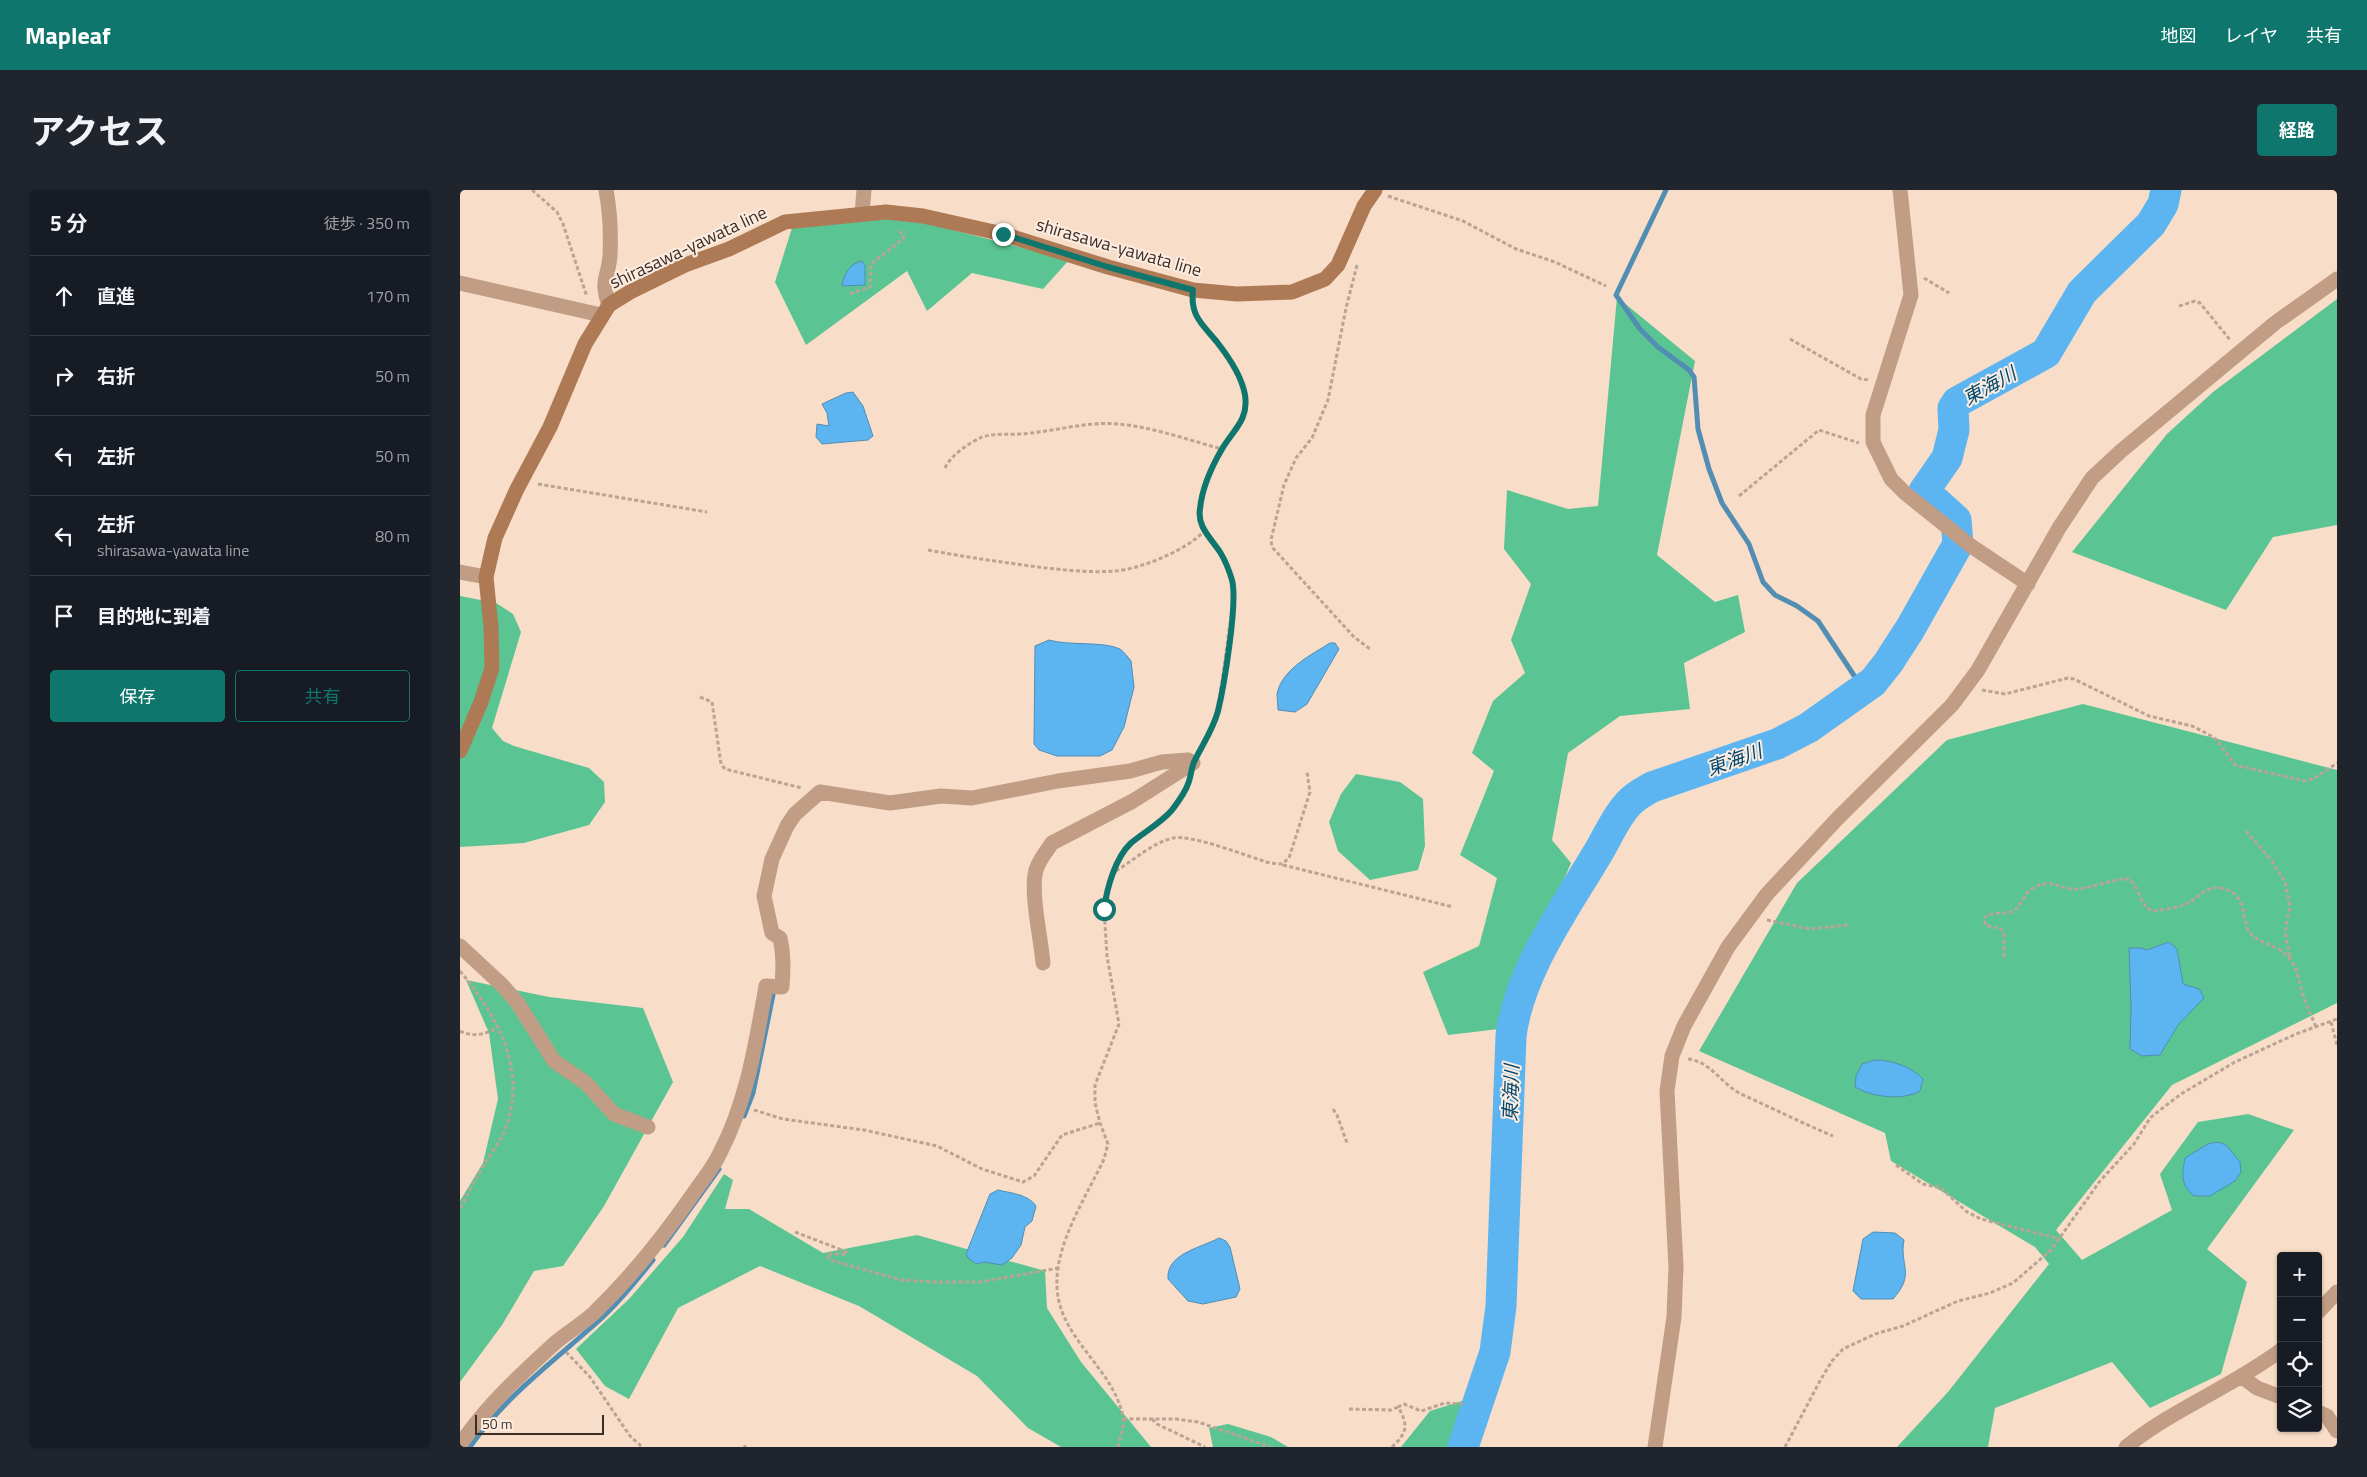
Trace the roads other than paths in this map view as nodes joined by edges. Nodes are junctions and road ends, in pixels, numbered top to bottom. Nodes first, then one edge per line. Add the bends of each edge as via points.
1 (606, 190) edge
2 (864, 190) edge
3 (1375, 190) edge
4 (1900, 190) edge
5 (862, 214) junction
6 (2337, 279) edge
7 (460, 282) edge
8 (601, 311) junction
9 (460, 572) edge
10 (486, 577) junction
11 (2028, 584) junction
12 (460, 751) edge
13 (460, 946) edge
14 (1044, 963) dead end
15 (648, 1127) dead end
16 (2337, 1292) edge
17 (2322, 1308) edge
18 (2277, 1353) edge
19 (2241, 1376) junction
20 (2277, 1396) edge
21 (2322, 1414) edge
22 (2337, 1431) edge
23 (460, 1445) edge
24 (1655, 1447) edge
25 (2126, 1447) edge

1 - 8 street via 610,208 610,257
2 - 5 street
3 - 5 main road, shirasawa-yawata line via 1364,206 1338,265 1325,279 1292,292 1266,294 1193,290 1003,234 923,216
4 - 11 street via 1911,295 1873,415 1872,442 1891,479 1971,546
5 - 8 main road, shirasawa-yawata line via 785,222 729,249 685,265 630,292
6 - 11 street via 2275,323 2092,478
7 - 8 street
8 - 10 main road, shirasawa-yawata line via 495,538
9 - 10 street
10 - 12 main road, shirasawa-yawata line via 492,668
11 - 24 street via 1952,705 1838,818 1751,914 1728,947 1684,1026 1672,1056 1667,1091 1675,1300
13 - 15 street via 517,1002 554,1061 586,1083 614,1114
14 - 23 street via 1034,884 1043,855 1060,839 1193,763 1188,760 1162,762 1130,772 1058,781 972,798 941,796 890,803 820,792 786,826 772,859 764,896 772,933 780,938 782,948 782,987 766,986 750,1075 720,1153 682,1210 632,1273 593,1314 557,1342 499,1397
16 - 17 street
18 - 19 street
19 - 20 street via 2257,1388
19 - 25 street via 2143,1433
21 - 22 street

